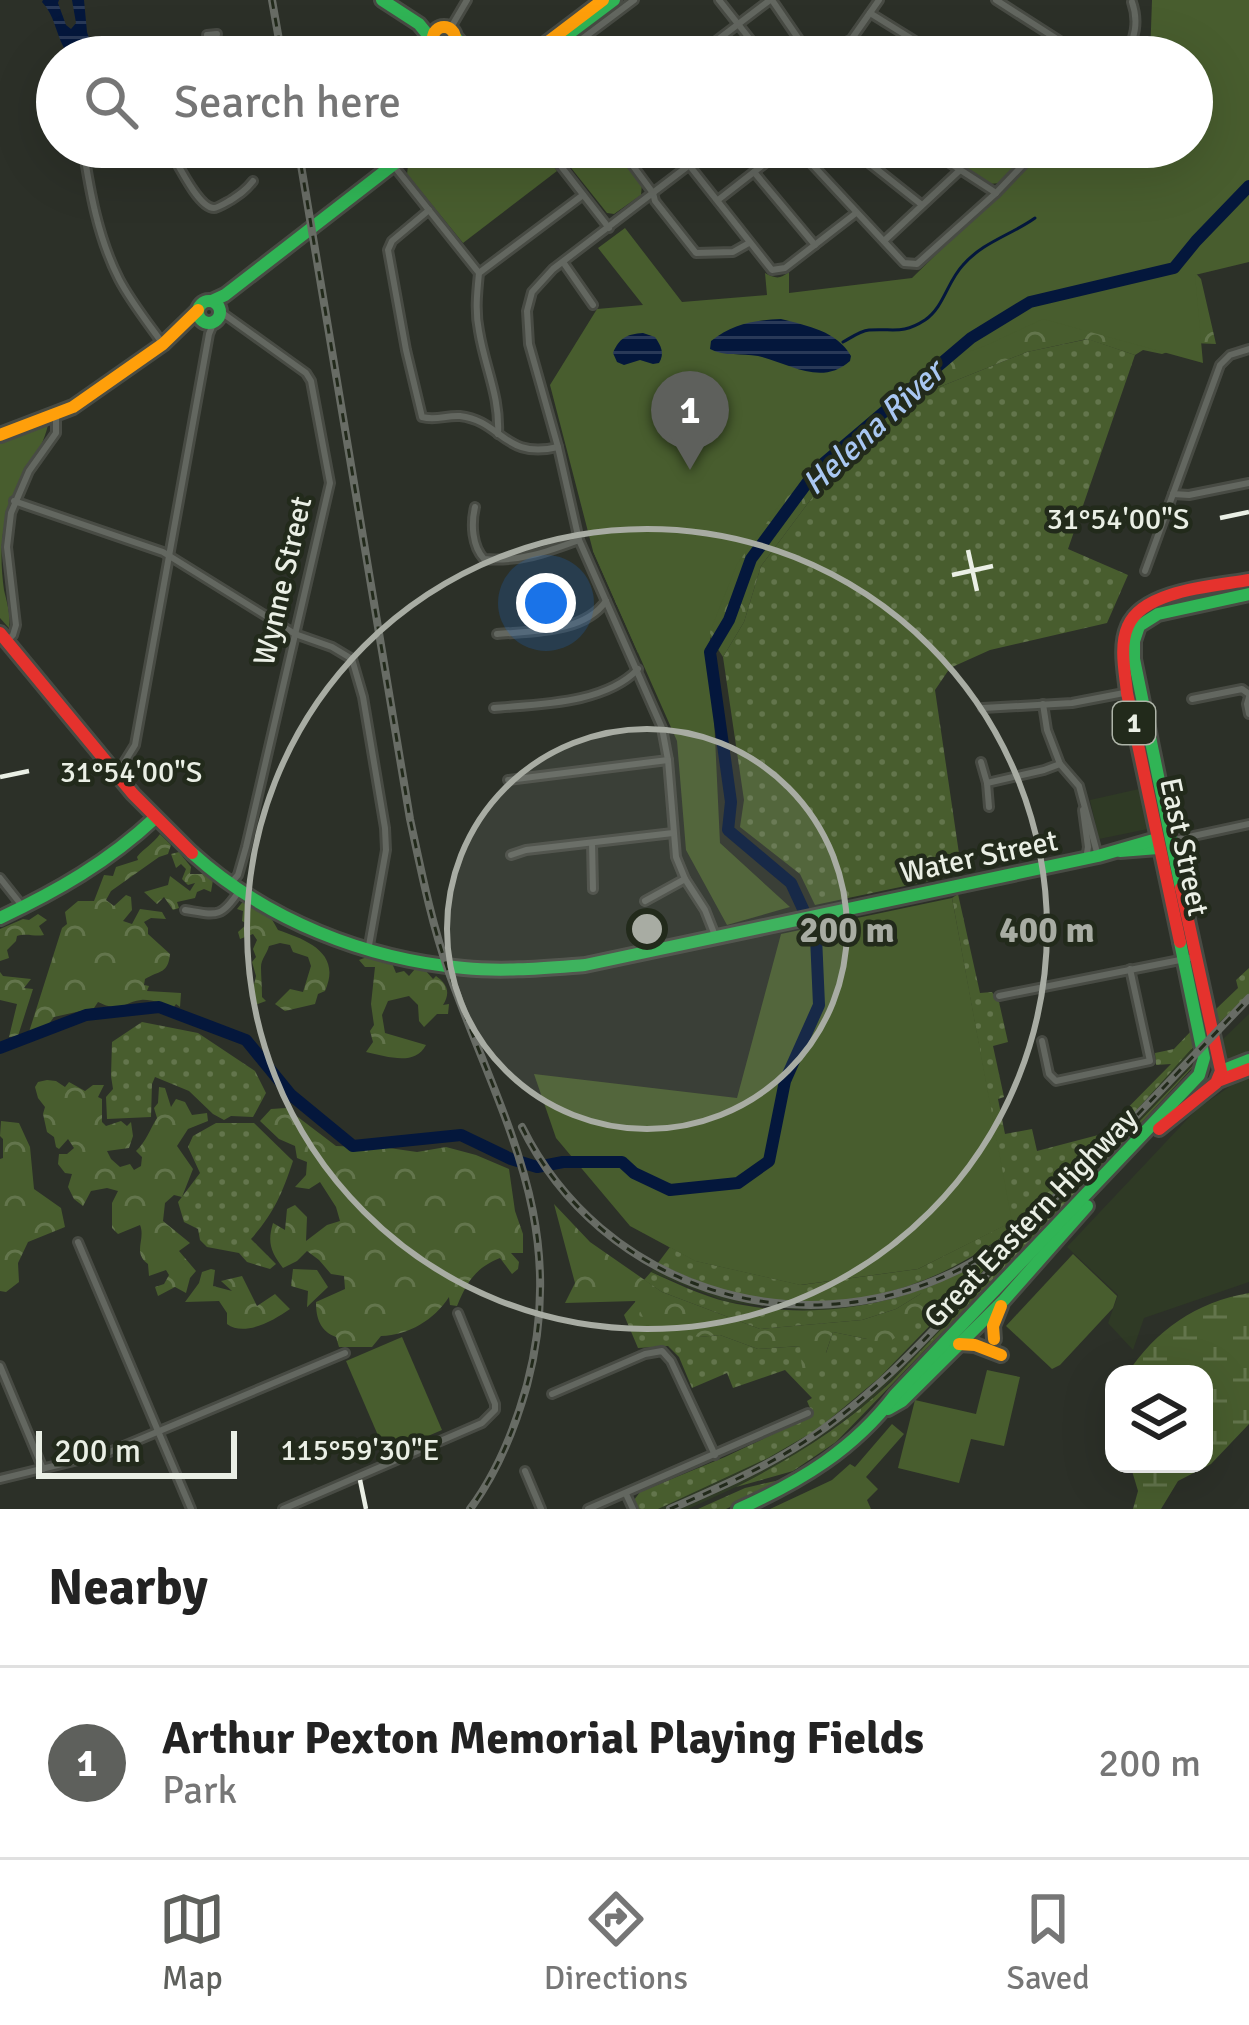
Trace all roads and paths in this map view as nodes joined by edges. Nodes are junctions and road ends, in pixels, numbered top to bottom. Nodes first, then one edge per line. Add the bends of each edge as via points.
1 (382, 0) edge
2 (467, 0) edge
3 (603, 0) edge
4 (614, 0) edge
5 (634, 0) edge
6 (719, 0) edge
7 (771, 0) edge
8 (878, 0) edge
9 (996, 0) edge
10 (1130, 2) edge
11 (870, 13) junction
12 (738, 24) junction
13 (217, 34) dead end
14 (207, 36) edge
15 (442, 36) edge
16 (445, 36) edge
17 (561, 36) edge
18 (565, 36) edge
19 (587, 36) edge
20 (722, 36) edge
21 (747, 36) edge
22 (796, 36) edge
23 (853, 36) edge
24 (907, 36) edge
25 (1052, 36) edge
26 (1134, 36) edge
27 (86, 168) edge
28 (180, 168) edge
29 (389, 168) edge
30 (395, 168) edge
31 (562, 168) edge
32 (635, 168) edge
33 (685, 168) edge
34 (691, 168) edge
35 (759, 168) edge
36 (815, 168) edge
37 (875, 168) edge
38 (957, 168) edge
39 (1020, 168) edge
40 (960, 170) junction
41 (754, 172) junction
42 (253, 181) dead end
43 (653, 193) junction
44 (996, 193) junction
45 (583, 195) junction
46 (717, 201) junction
47 (922, 206) junction
48 (429, 210) junction
49 (856, 212) junction
50 (609, 228) junction
51 (884, 241) junction
52 (749, 243) junction
53 (815, 244) junction
54 (563, 262) junction
55 (478, 273) junction
56 (603, 304) dead end
57 (593, 305) junction
58 (587, 314) dead end
59 (212, 316) junction
60 (163, 344) junction
61 (1249, 350) edge
62 (56, 415) junction
63 (498, 434) junction
64 (0, 435) edge
65 (558, 447) junction
66 (1249, 483) edge
67 (1173, 494) junction
68 (14, 501) junction
69 (475, 507) dead end
70 (579, 540) junction
71 (169, 556) junction
72 (1145, 571) dead end
73 (1249, 580) edge
74 (1249, 594) edge
75 (606, 602) junction
76 (1146, 612) junction
77 (295, 634) junction
78 (497, 634) dead end
79 (3, 637) edge
80 (638, 669) junction
81 (1127, 693) junction
82 (1249, 695) edge
83 (1192, 698) dead end
84 (1043, 704) junction
85 (494, 708) dead end
86 (983, 708) dead end
87 (1249, 714) edge
88 (668, 760) junction
89 (981, 763) dead end
90 (1060, 764) junction
91 (117, 774) junction
92 (508, 780) dead end
93 (987, 783) junction
94 (989, 807) dead end
95 (154, 818) junction
96 (1249, 824) edge
97 (673, 833) junction
98 (1163, 842) junction
99 (592, 843) junction
100 (511, 855) dead end
101 (1092, 857) junction
102 (0, 878) edge
103 (685, 879) junction
104 (234, 887) junction
105 (593, 889) dead end
106 (645, 901) dead end
107 (23, 907) junction
108 (185, 910) dead end
109 (0, 919) edge
110 (716, 938) junction
111 (368, 951) junction
112 (1189, 958) junction
113 (1130, 970) junction
114 (999, 997) dead end
115 (1042, 1041) dead end
116 (1249, 1060) edge
117 (1249, 1069) edge
118 (1220, 1076) junction
119 (1179, 1097) junction
120 (78, 1242) dead end
121 (1004, 1300) junction
122 (458, 1313) dead end
123 (994, 1339) dead end
124 (959, 1344) junction
125 (345, 1353) dead end
126 (1000, 1355) dead end
127 (0, 1366) edge
128 (552, 1394) dead end
129 (884, 1411) junction
130 (808, 1412) dead end
131 (158, 1432) junction
132 (715, 1455) junction
133 (43, 1469) junction
134 (525, 1471) dead end
135 (0, 1479) edge
136 (626, 1494) junction
137 (191, 1509) edge
138 (283, 1509) edge
139 (542, 1509) edge
140 (588, 1509) edge
141 (633, 1509) edge
142 (739, 1509) edge

1 - 15 main road
2 - 16 street
3 - 17 main road
4 - 18 main road
5 - 19 street
6 - 12 street
7 - 12 street
7 - 22 street
8 - 11 street
9 - 25 street
10 - 26 street
11 - 23 street
11 - 24 street
12 - 20 street
12 - 21 street
13 - 14 street
27 - 60 street via 117,275
28 - 42 street via 210,207
29 - 59 main road
30 - 48 street
31 - 45 street
32 - 43 street
33 - 43 street
34 - 46 street
35 - 41 street
36 - 49 street
37 - 47 street
38 - 40 street
39 - 44 street
40 - 44 street
40 - 47 street
41 - 46 street
41 - 53 street
43 - 50 street
43 - 52 street via 696,253
44 - 51 street via 917,264 904,263
45 - 50 street
45 - 55 street
46 - 52 street
47 - 51 street
48 - 55 street
48 - 63 street via 388,250 422,416 459,416
49 - 51 street
49 - 53 street
50 - 54 street
52 - 53 street via 772,270
54 - 57 street
54 - 65 street via 532,292 527,310
55 - 63 street via 478,330 500,409
56 - 57 street
57 - 58 street
59 - 60 main road
59 - 71 street
59 - 77 street, Wynne Street via 296,364 310,382 330,483
60 - 62 main road
61 - 67 street via 1220,364
62 - 64 main road
62 - 68 street via 56,433
63 - 65 street via 536,452
65 - 70 street
66 - 67 street
67 - 72 street
68 - 71 street
68 - 79 street via 7,547 16,625
69 - 70 street via 476,551 484,559 536,556
70 - 75 street
71 - 77 street
71 - 91 street via 135,746
73 - 76 main road via 1167,597
74 - 76 main road
75 - 78 street via 558,629
75 - 80 street
76 - 81 main road, East Street / 1 via 1137,612 1126,632
76 - 98 main road, East Street / 1 via 1135,656
77 - 104 street, Wynne Street
77 - 111 street via 352,659 363,697 386,850
79 - 91 main road, Water Street
80 - 85 street via 578,700
80 - 88 street
81 - 84 street
81 - 98 main road, East Street / 1
82 - 83 street via 1242,688
82 - 87 street
84 - 86 street
84 - 90 street
88 - 92 street
88 - 97 street
89 - 93 street
90 - 93 street
90 - 101 street via 1079,786
91 - 95 main road, Water Street
93 - 94 street
95 - 104 main road, Water Street
95 - 107 main road via 100,866
96 - 98 street
97 - 99 street
97 - 103 street
98 - 101 main road, Water Street
98 - 112 main road, East Street / 1
99 - 100 street
99 - 105 street
101 - 110 main road, Water Street
102 - 107 street
103 - 106 street
103 - 110 street
104 - 108 street via 219,914
104 - 111 main road, Water Street via 299,925
107 - 109 main road
110 - 111 main road, Water Street via 549,970 436,967
112 - 113 street
112 - 118 main road, East Street / 1
112 - 119 main road, East Street / 1 via 1204,1058
113 - 114 street
113 - 115 street via 1147,1062 1053,1080
116 - 118 main road
117 - 118 main road
118 - 119 main road, Great Eastern Highway
118 - 121 main road, Great Eastern Highway / 1 via 1162,1126
119 - 129 main road, Great Eastern Highway / 1
120 - 131 street
121 - 123 main road
121 - 124 main road, Great Eastern Highway / 1
122 - 138 street via 495,1410 482,1423
124 - 126 main road
124 - 129 main road, Great Eastern Highway / 1
125 - 131 street
127 - 133 street
128 - 132 street via 662,1351
129 - 142 main road, Great Eastern Highway / 1 via 826,1466
130 - 132 street
131 - 133 street
131 - 137 street
132 - 136 street
133 - 135 street
134 - 139 street
136 - 140 street
136 - 141 street

